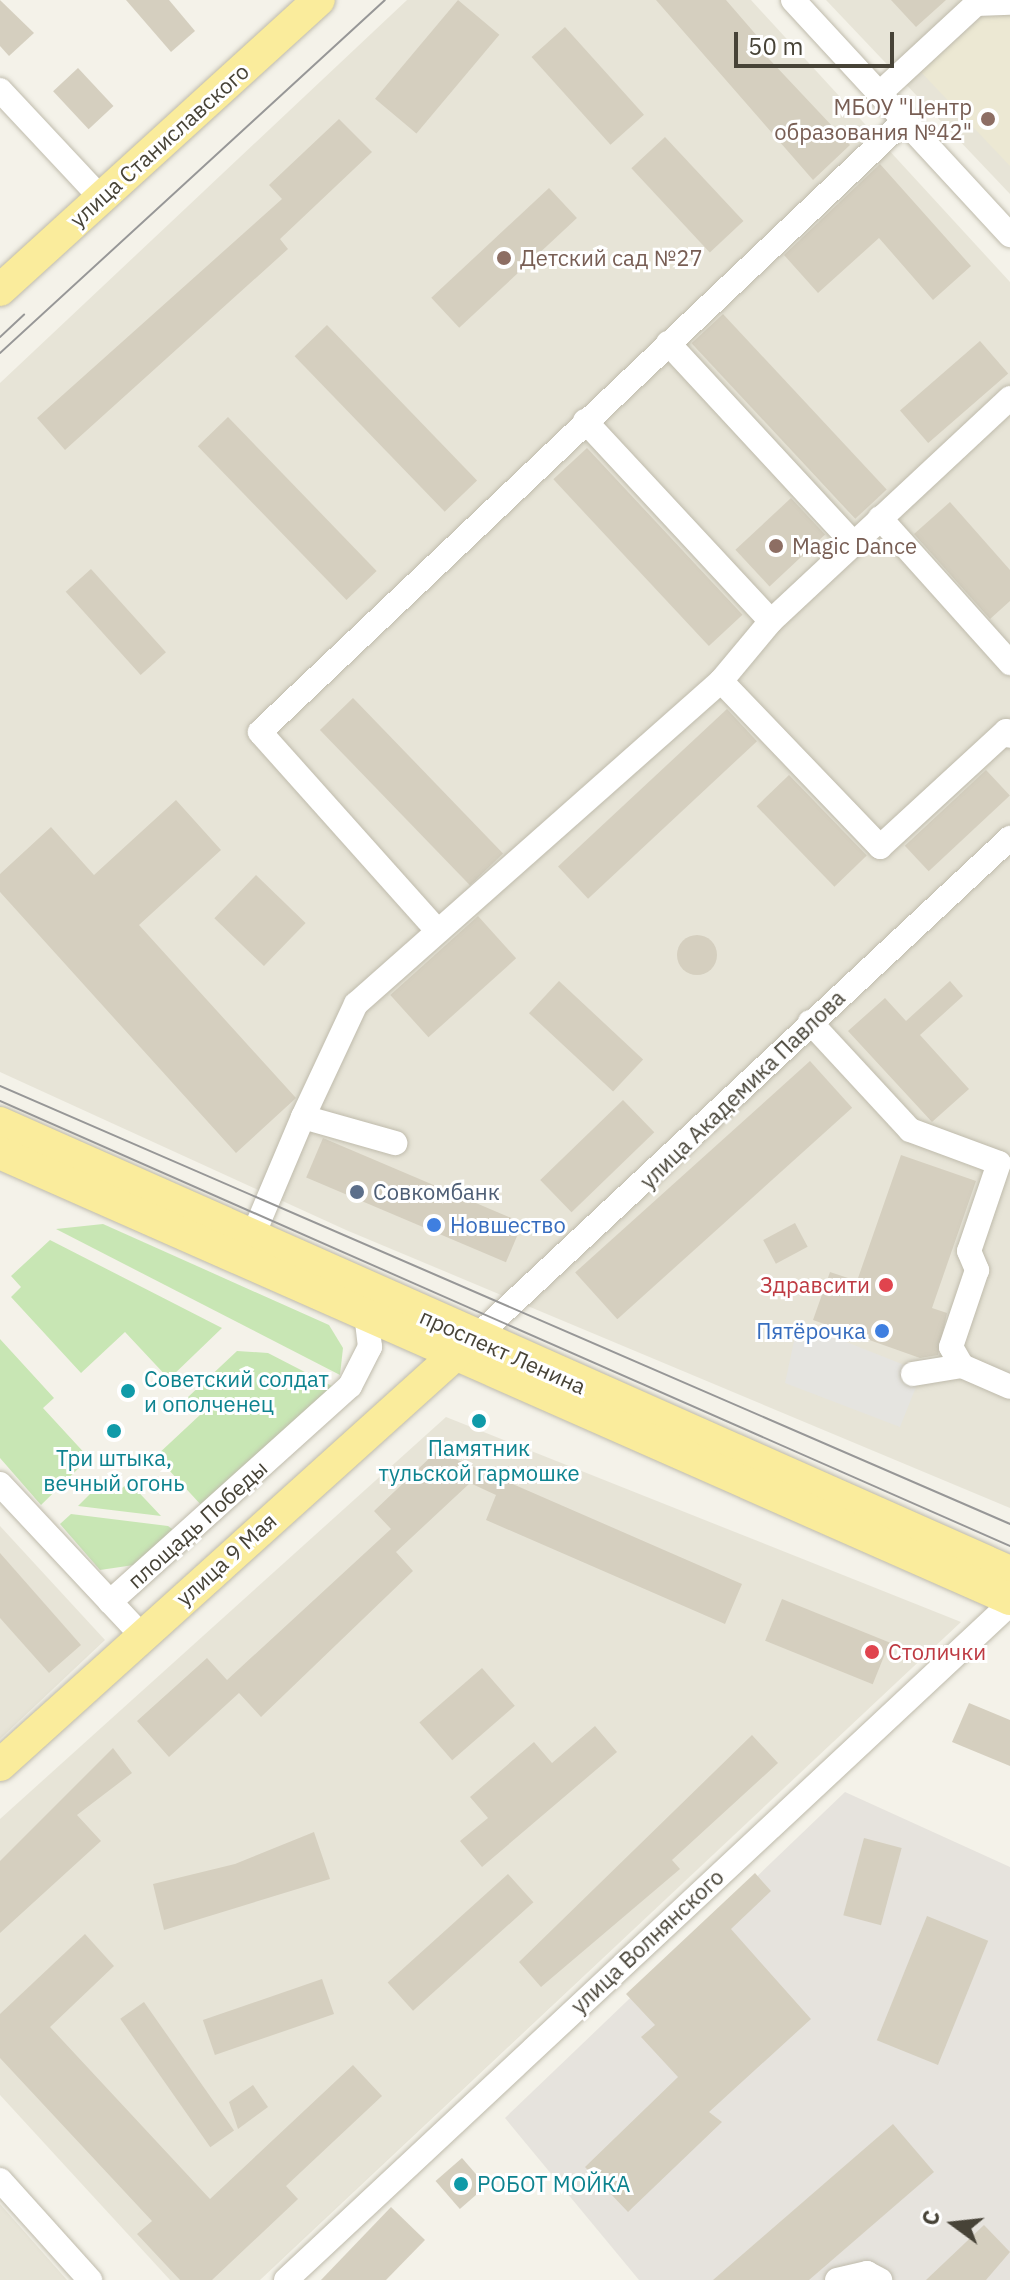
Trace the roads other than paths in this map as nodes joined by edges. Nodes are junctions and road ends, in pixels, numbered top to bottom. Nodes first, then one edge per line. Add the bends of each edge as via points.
1 (319, 0) edge
2 (793, 0) edge
3 (1010, 3) edge
4 (0, 90) edge
5 (880, 93) junction
6 (905, 120) junction
7 (101, 198) junction
8 (1010, 235) edge
9 (0, 290) edge
10 (668, 343) junction
11 (1010, 398) edge
12 (585, 421) junction
13 (880, 518) junction
14 (853, 543) junction
15 (771, 621) junction
16 (1010, 663) edge
17 (721, 681) junction
18 (1009, 732) edge
19 (1010, 838) edge
20 (436, 929) junction
21 (810, 1022) junction
22 (303, 1117) junction
23 (0, 1123) edge
24 (395, 1143) dead end
25 (0, 1153) edge
26 (251, 1240) junction
27 (360, 1288) junction
28 (369, 1319) junction
29 (464, 1347) junction
30 (962, 1366) junction
31 (913, 1374) dead end
32 (1010, 1387) edge
33 (0, 1484) edge
34 (1010, 1572) edge
35 (1010, 1601) edge
36 (110, 1602) junction
37 (142, 1636) junction
38 (0, 1765) edge
39 (0, 2180) edge
40 (90, 2280) edge
41 (286, 2280) edge
42 (837, 2280) edge
43 (880, 2280) edge

1 - 7 main road, улица Станиславского
2 - 5 street
3 - 5 street via 976,4
4 - 7 street
5 - 6 street
6 - 8 street
6 - 10 street
7 - 9 main road, улица Станиславского
10 - 12 street
10 - 14 street
11 - 13 street
12 - 15 street
12 - 20 street via 260,732
13 - 14 street
13 - 16 street
14 - 15 street
15 - 17 street
17 - 18 street via 880,847
17 - 20 street
19 - 21 street, улица Академика Павлова
20 - 22 street via 356,1004
21 - 29 street, улица Академика Павлова
21 - 30 street via 910,1130 999,1163 969,1251 977,1270 951,1347
22 - 24 street
22 - 26 street
23 - 26 main road, проспект Ленина
25 - 28 main road, проспект Ленина
26 - 27 main road, проспект Ленина
27 - 28 street
27 - 29 main road, проспект Ленина
28 - 29 main road, проспект Ленина
28 - 36 street, площадь Победы via 370,1347 350,1386
29 - 34 main road, проспект Ленина
29 - 35 main road, проспект Ленина
29 - 37 main road, улица 9 Мая
30 - 31 street
30 - 32 street
33 - 36 street, площадь Победы
35 - 41 street, улица Волнянского
36 - 37 street
37 - 38 main road, улица 9 Мая
39 - 40 street
42 - 43 street via 867,2273

